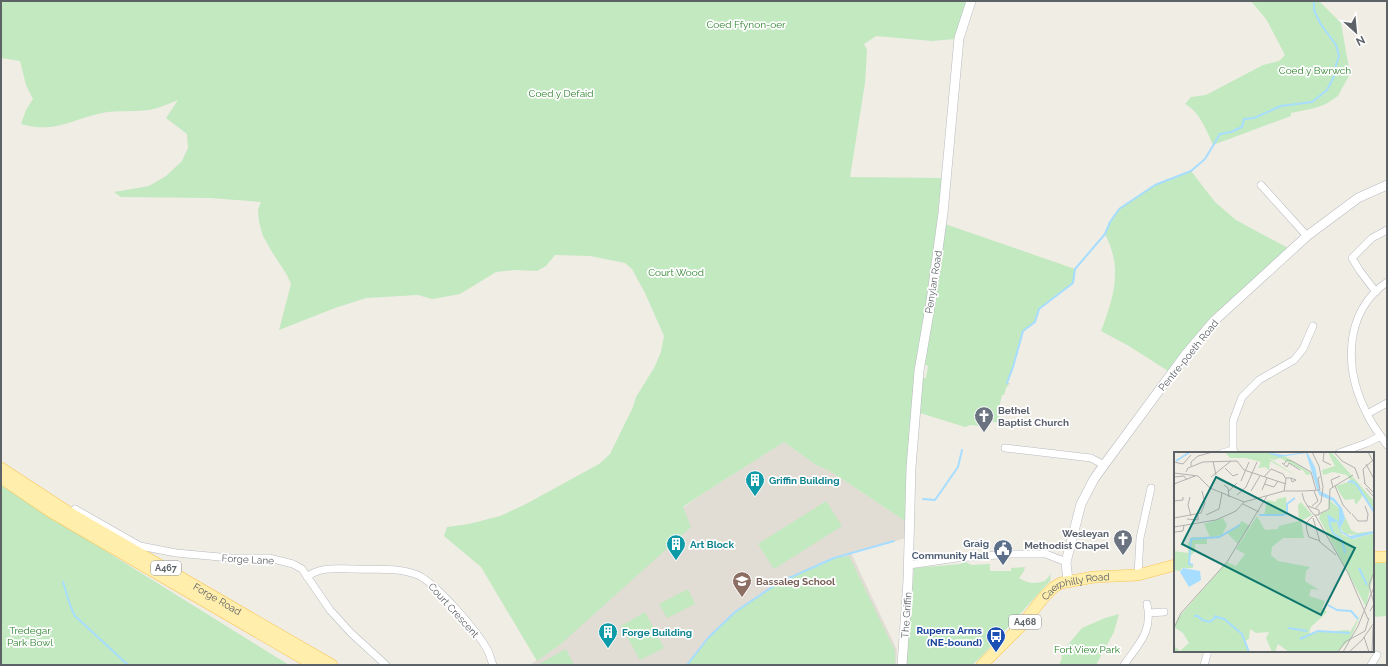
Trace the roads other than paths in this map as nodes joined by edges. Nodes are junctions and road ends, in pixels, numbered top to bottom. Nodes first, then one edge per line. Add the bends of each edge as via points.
1 (971, 1) edge
2 (1261, 185) dead end
3 (1387, 185) edge
4 (1387, 230) edge
5 (1307, 236) junction
6 (1387, 282) edge
7 (1376, 292) junction
8 (1313, 326) dead end
9 (1387, 403) edge
10 (1367, 414) junction
11 (1381, 436) junction
12 (1387, 445) edge
13 (1005, 448) dead end
14 (1234, 452) edge
15 (1342, 452) edge
16 (1104, 465) junction
17 (1, 468) edge
18 (1, 478) edge
19 (1151, 488) dead end
20 (75, 508) dead end
21 (1374, 557) edge
22 (1387, 557) edge
23 (1066, 562) junction
24 (909, 565) junction
25 (1174, 565) edge
26 (1138, 576) junction
27 (307, 577) junction
28 (1068, 581) junction
29 (1147, 604) dead end
30 (1164, 612) dead end
31 (1149, 613) junction
32 (1208, 652) edge
33 (1377, 655) dead end
34 (314, 665) edge
35 (332, 665) edge
36 (386, 665) edge
37 (493, 665) edge
38 (902, 665) edge
39 (982, 665) edge
40 (1124, 665) edge
41 (1204, 665) edge
42 (1371, 665) edge

1 - 24 street, Penylan Road via 959,38 943,213 919,371 911,467
2 - 5 street
3 - 5 street, Pentre-poeth Road via 1358,198
4 - 7 street via 1372,238 1352,258
5 - 16 street, Pentre-poeth Road via 1214,321 1186,354
6 - 7 street
7 - 10 street via 1366,302 1356,323 1350,349 1353,377
8 - 14 street via 1303,348 1294,360 1259,380 1242,397 1233,421
9 - 10 street
10 - 11 street
11 - 12 street
11 - 15 street
13 - 16 street via 1091,458
16 - 23 street, Pentre-poeth Road via 1081,504
17 - 35 main road, Forge Road / A467 via 73,515
18 - 34 main road, Forge Road / A467 via 51,512
19 - 26 street via 1140,538
20 - 27 street, Forge Lane via 140,546 176,553 231,558 269,558 293,564 302,569
21 - 22 main road
23 - 24 street via 1046,554 1012,554
23 - 28 street, Pentre-poeth Road
24 - 38 street, The Griffin
25 - 26 main road, Caerphilly Road / A468
26 - 28 main road, Caerphilly Road / A468 via 1094,577
27 - 36 street, Forge Lane via 330,610
27 - 37 street, Court Crescent via 313,572 326,569 390,570 416,574 438,591 473,630 488,650
28 - 39 main road, Caerphilly Road / A468 via 1054,588 1043,598 1021,626
29 - 31 street
30 - 31 street
31 - 40 street via 1146,634
32 - 41 street
33 - 42 street

